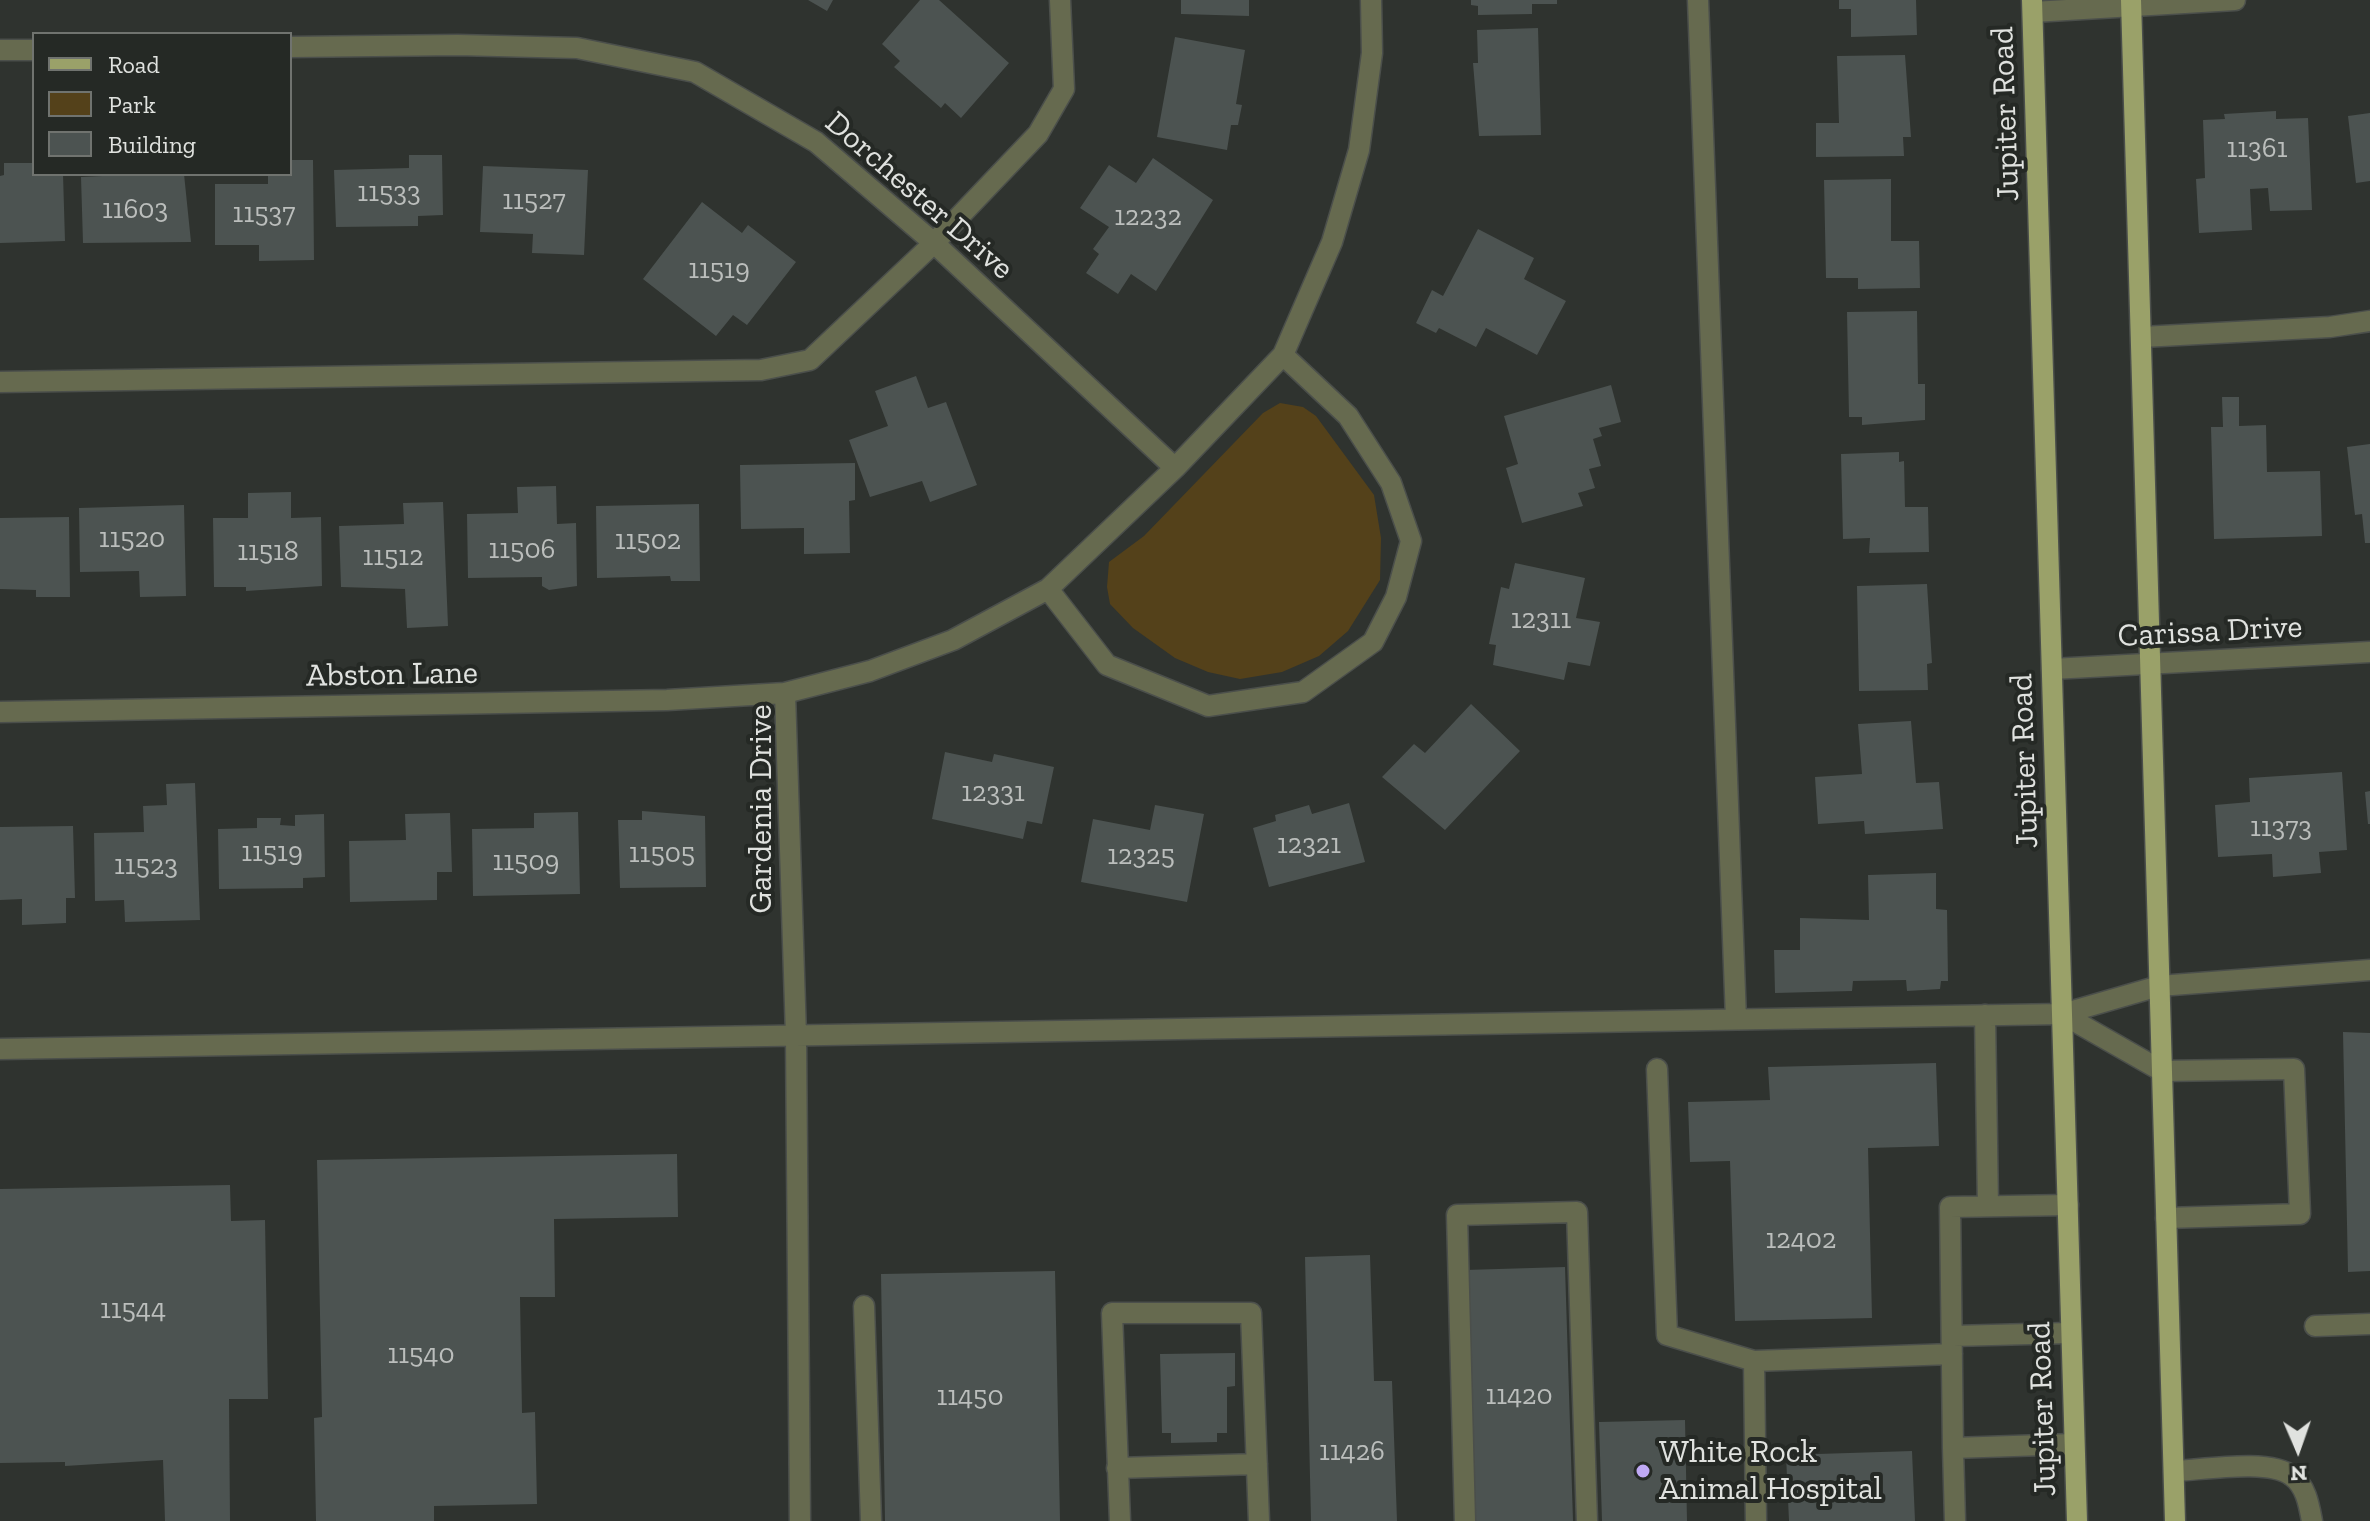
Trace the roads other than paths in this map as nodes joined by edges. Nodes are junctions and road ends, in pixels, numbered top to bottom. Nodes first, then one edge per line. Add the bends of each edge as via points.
1 (1060, 0) edge
2 (1371, 0) edge
3 (1698, 0) edge
4 (2235, 0) edge
5 (2131, 4) edge
6 (2033, 6) edge
7 (292, 47) edge
8 (0, 50) edge
9 (32, 50) edge
10 (934, 243) junction
11 (2370, 321) edge
12 (2142, 337) junction
13 (1283, 355) junction
14 (0, 382) edge
15 (1175, 468) junction
16 (1048, 589) junction
17 (2370, 652) edge
18 (2149, 667) junction
19 (2052, 669) junction
20 (785, 693) junction
21 (0, 712) edge
22 (2370, 970) edge
23 (2159, 986) junction
24 (2062, 1014) junction
25 (1985, 1015) junction
26 (1736, 1019) junction
27 (796, 1036) junction
28 (0, 1049) edge
29 (1657, 1069) dead end
30 (2162, 1071) junction
31 (2068, 1205) junction
32 (1988, 1206) junction
33 (2166, 1218) junction
34 (864, 1306) dead end
35 (2370, 1324) edge
36 (2315, 1326) dead end
37 (2069, 1333) junction
38 (1953, 1345) junction
39 (1754, 1361) junction
40 (2074, 1444) junction
41 (1953, 1448) junction
42 (1257, 1464) junction
43 (1117, 1468) junction
44 (2174, 1471) junction
45 (800, 1521) edge
46 (871, 1521) edge
47 (1120, 1521) edge
48 (1259, 1521) edge
49 (1465, 1521) edge
50 (1587, 1521) edge
51 (1756, 1521) edge
52 (1955, 1521) edge
53 (2077, 1521) edge
54 (2175, 1521) edge
55 (2312, 1521) edge

1 - 10 street via 1064,89 1038,134
2 - 13 street, Gardenia Drive via 1372,53 1359,150 1332,242
3 - 26 street
4 - 5 street
5 - 6 street
5 - 12 main road
6 - 19 main road, Jupiter Road
7 - 10 street, Dorchester Drive via 577,48 695,72 816,142
8 - 9 street
10 - 14 street via 810,360 761,370
10 - 15 street, Dorchester Drive
11 - 12 street
12 - 18 main road
13 - 15 street, Gardenia Drive
13 - 16 street via 1348,416 1391,483 1411,541 1396,597 1373,642 1303,692 1208,706 1107,665
15 - 16 street, Gardenia Drive
16 - 20 street, Gardenia Drive via 953,640 870,671
17 - 18 street, Carissa Drive
18 - 19 street, Carissa Drive
18 - 23 main road
19 - 24 main road, Jupiter Road
20 - 21 street, Abston Lane via 667,700
20 - 27 street, Gardenia Drive
22 - 23 street
23 - 24 street
23 - 30 main road
24 - 25 street
24 - 30 street
24 - 31 main road, Jupiter Road
25 - 26 street
25 - 32 street
26 - 27 street
27 - 28 street
27 - 45 street, Gardenia Drive
29 - 39 street via 1667,1335
30 - 33 main road
30 - 33 street via 2294,1069 2300,1214
31 - 32 street
31 - 37 main road, Jupiter Road
32 - 38 street via 1950,1207
33 - 44 main road
34 - 46 street
35 - 36 street
37 - 38 street
37 - 40 main road, Jupiter Road
38 - 39 street
38 - 41 street
39 - 51 street
40 - 41 street
40 - 53 main road, Jupiter Road
41 - 52 street
42 - 43 street
42 - 43 street via 1251,1313 1112,1313
42 - 48 street
43 - 47 street
44 - 54 main road
44 - 55 street via 2270,1467 2293,1476 2307,1496
49 - 50 street via 1457,1215 1577,1212

